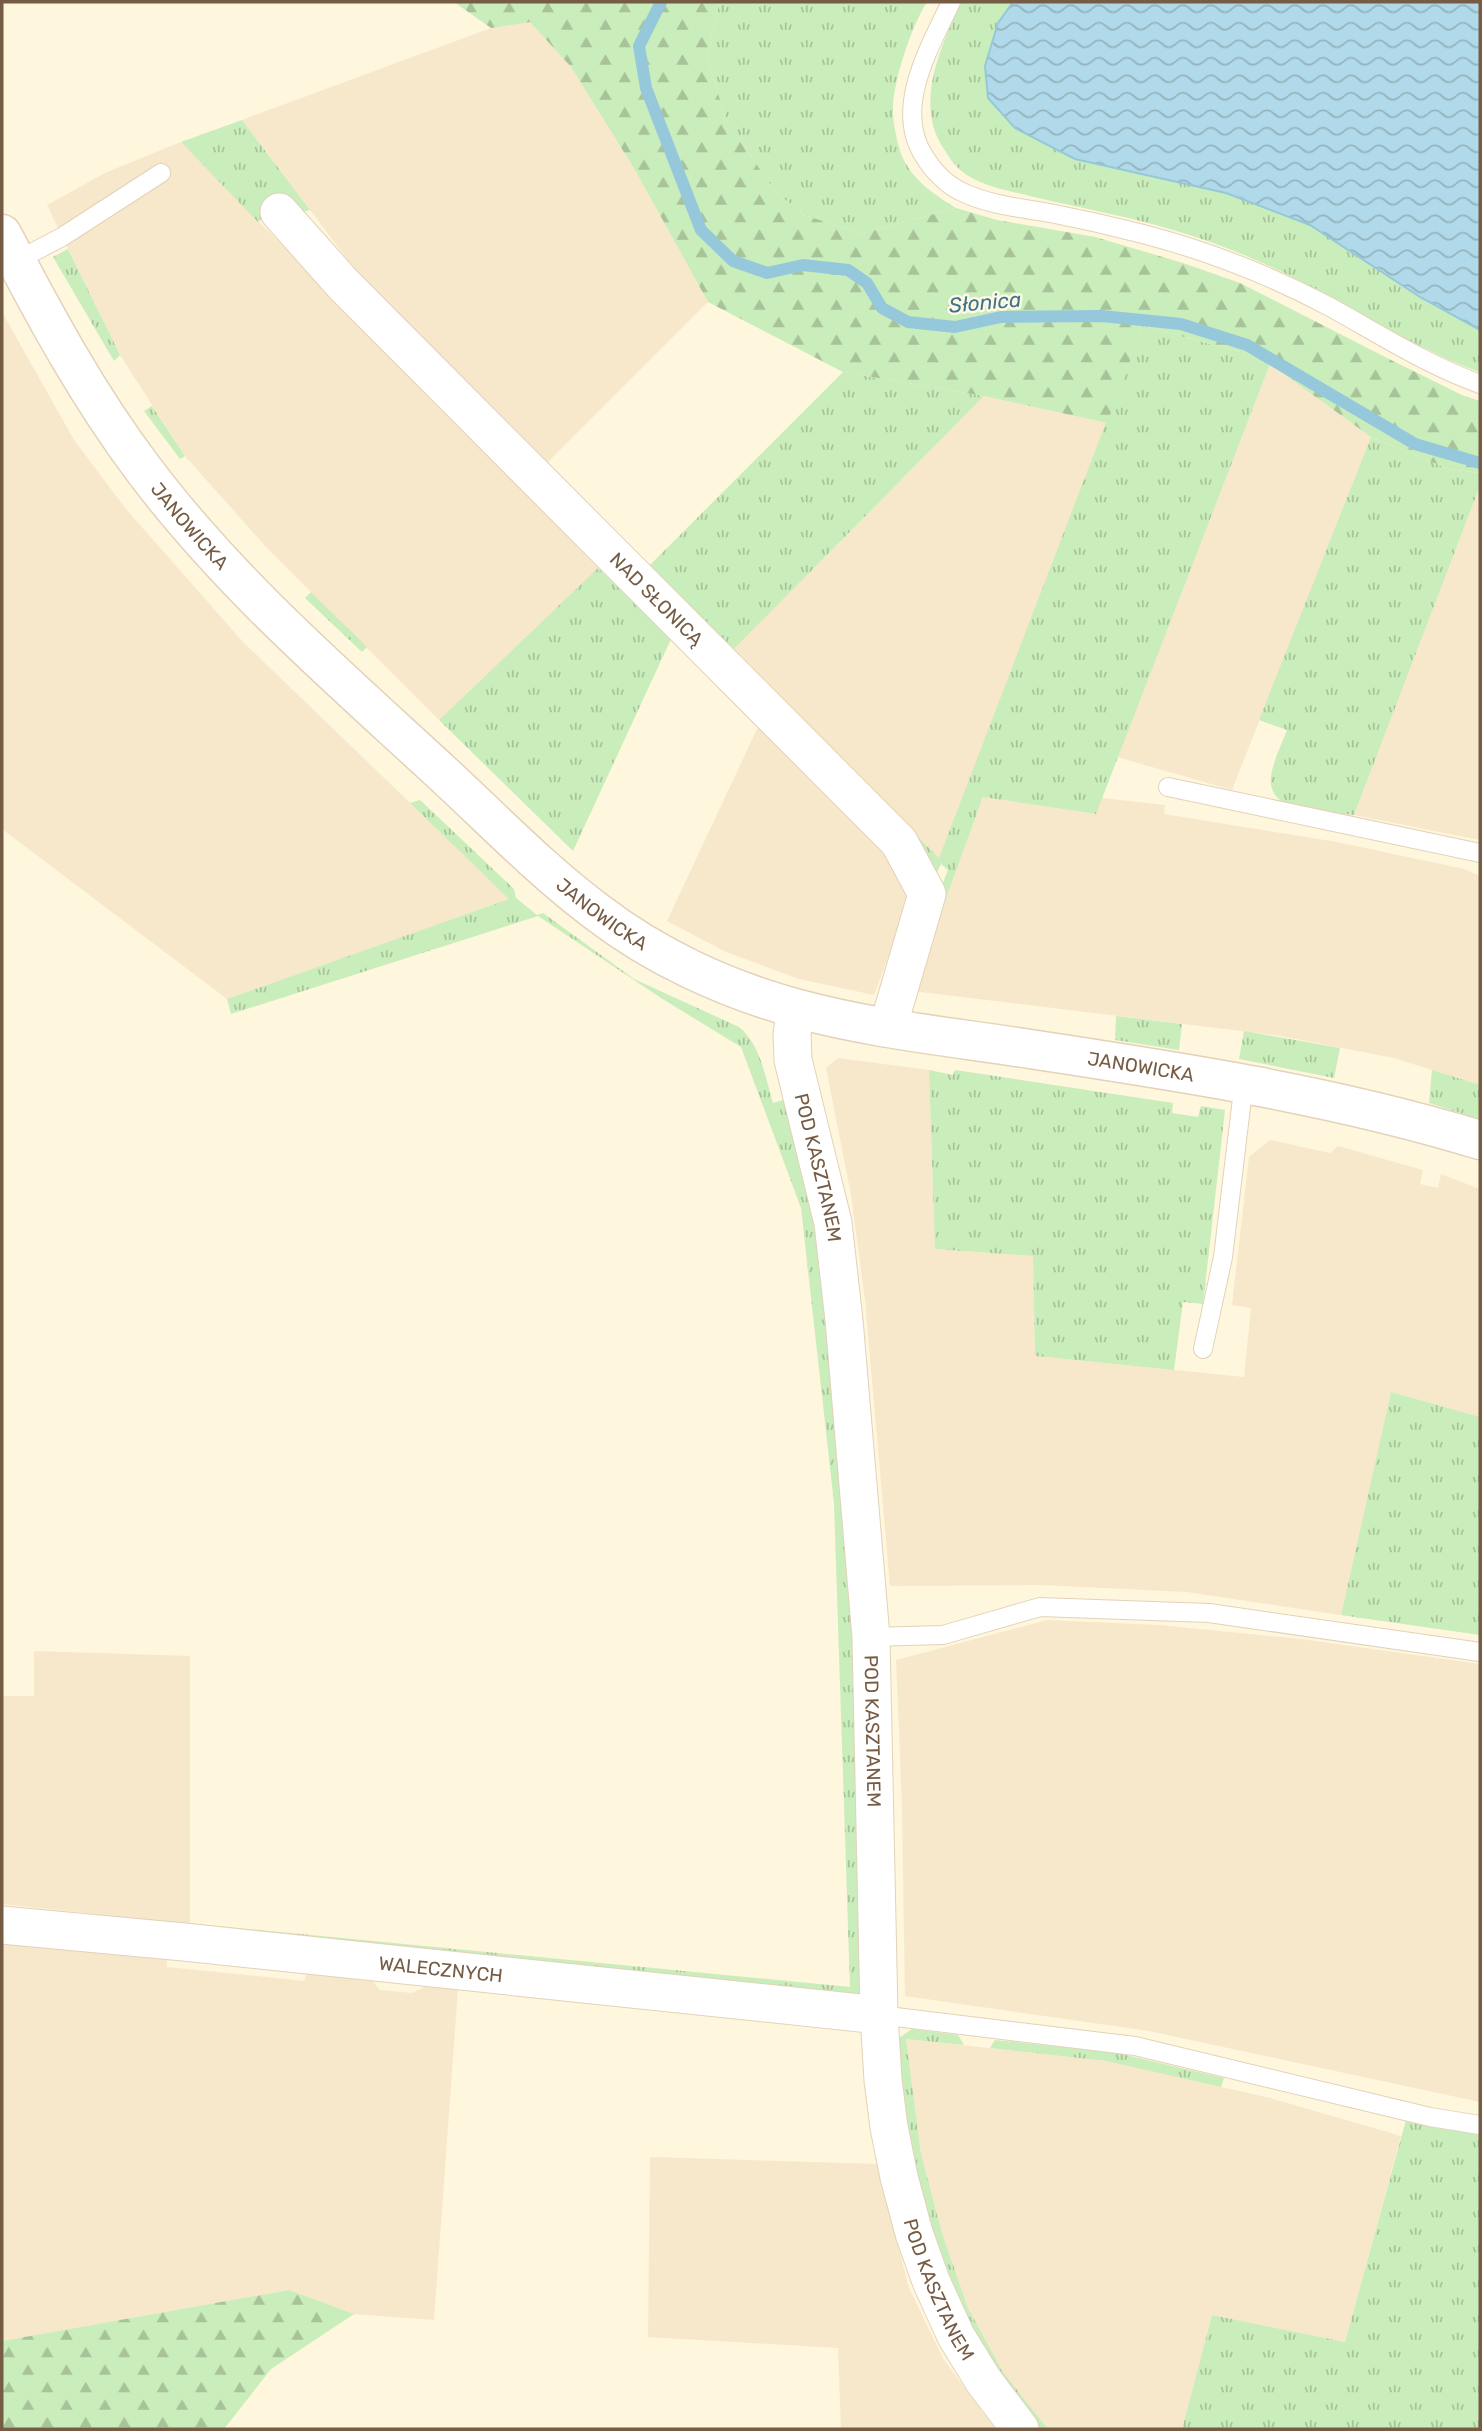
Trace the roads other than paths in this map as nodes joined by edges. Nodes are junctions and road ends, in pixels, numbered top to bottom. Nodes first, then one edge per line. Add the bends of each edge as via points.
1 (951, 2) edge
2 (162, 173) dead end
3 (279, 212) dead end
4 (9, 248) edge
5 (1480, 384) edge
6 (1168, 787) dead end
7 (1480, 853) edge
8 (796, 1008) junction
9 (888, 1027) junction
10 (1244, 1082) junction
11 (1480, 1140) edge
12 (1203, 1349) dead end
13 (871, 1637) junction
14 (1480, 1652) edge
15 (2, 1925) edge
16 (879, 2015) junction
17 (1480, 2125) edge
18 (1020, 2429) edge

1 - 5 lane via 919,76 911,109 914,135 923,156 941,177 962,192 994,203 1094,221 1246,266
2 - 4 lane via 62,237
3 - 9 street, NAD SŁONICĄ via 353,294 899,842 928,894
4 - 8 street, JANOWICKA via 69,359 146,472 208,548 312,653 600,915 685,965
6 - 7 lane
8 - 9 street, JANOWICKA
8 - 13 street, POD KASZTANEM via 793,1060 833,1223
9 - 10 street, JANOWICKA
10 - 11 street, JANOWICKA
10 - 12 lane via 1223,1256
13 - 14 lane via 943,1635 1040,1607 1209,1613
13 - 16 street, POD KASZTANEM
15 - 16 street, WALECZNYCH
16 - 17 lane via 1135,2046 1430,2118
16 - 18 street, POD KASZTANEM via 889,2127 914,2233 956,2336

